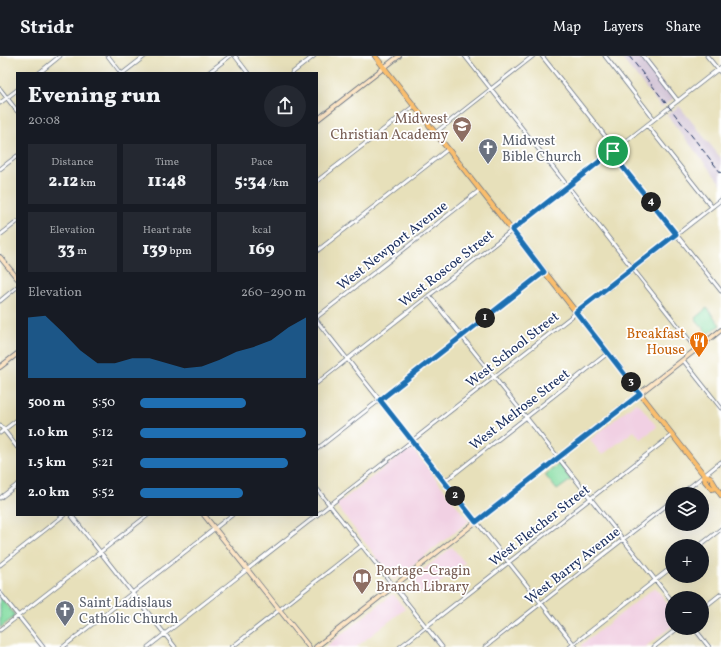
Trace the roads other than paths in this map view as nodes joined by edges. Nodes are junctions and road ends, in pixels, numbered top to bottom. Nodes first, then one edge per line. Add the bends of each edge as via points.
1 (60, 56) edge
2 (108, 56) edge
3 (145, 56) edge
4 (230, 56) edge
5 (235, 56) edge
6 (314, 56) edge
7 (375, 56) edge
8 (399, 56) edge
9 (465, 56) edge
10 (533, 56) edge
11 (542, 56) edge
12 (605, 56) edge
13 (643, 56) edge
14 (707, 56) edge
15 (384, 68) junction
16 (719, 68) edge
17 (39, 72) edge
18 (121, 72) edge
19 (123, 72) edge
20 (209, 72) edge
21 (247, 72) edge
22 (293, 72) edge
23 (721, 73) edge
24 (0, 89) edge
25 (491, 89) junction
26 (16, 91) edge
27 (7, 98) junction
28 (678, 100) junction
29 (0, 103) edge
30 (414, 106) junction
31 (16, 110) edge
32 (318, 119) edge
33 (654, 119) junction
34 (647, 125) junction
35 (435, 132) junction
36 (448, 149) junction
37 (613, 151) junction
38 (16, 157) edge
39 (0, 169) edge
40 (318, 180) edge
41 (568, 187) junction
42 (480, 190) junction
43 (721, 200) edge
44 (712, 207) junction
45 (16, 223) edge
46 (512, 230) junction
47 (676, 234) junction
48 (0, 235) edge
49 (318, 250) edge
50 (0, 257) edge
51 (633, 268) junction
52 (544, 272) junction
53 (16, 277) edge
54 (16, 288) edge
55 (721, 291) edge
56 (429, 295) junction
57 (0, 301) edge
58 (576, 312) junction
59 (318, 316) edge
60 (318, 322) edge
61 (721, 330) edge
62 (462, 336) junction
63 (696, 350) junction
64 (608, 353) junction
65 (16, 355) edge
66 (347, 359) junction
67 (683, 360) junction
68 (0, 367) edge
69 (494, 377) junction
70 (318, 382) edge
71 (640, 394) junction
72 (380, 400) junction
73 (721, 408) edge
74 (526, 418) junction
75 (16, 421) edge
76 (0, 425) edge
77 (4, 430) junction
78 (0, 433) edge
79 (672, 435) junction
80 (412, 441) junction
81 (16, 446) edge
82 (318, 448) edge
83 (558, 458) junction
84 (721, 462) edge
85 (704, 475) junction
86 (444, 482) junction
87 (16, 486) edge
88 (689, 487) edge
89 (318, 490) edge
90 (721, 496) edge
91 (0, 498) edge
92 (590, 499) junction
93 (329, 505) junction
94 (665, 506) edge
95 (318, 514) edge
96 (63, 516) edge
97 (72, 516) edge
98 (147, 516) edge
99 (205, 516) edge
100 (231, 516) edge
101 (316, 516) edge
102 (476, 522) junction
103 (215, 529) junction
104 (721, 529) edge
105 (623, 539) junction
106 (708, 539) edge
107 (361, 546) junction
108 (100, 552) junction
109 (508, 563) junction
110 (0, 565) edge
111 (248, 570) junction
112 (665, 572) edge
113 (655, 580) junction
114 (394, 587) junction
115 (665, 592) edge
116 (0, 593) edge
117 (133, 593) junction
118 (721, 594) edge
119 (541, 603) junction
120 (709, 603) edge
121 (279, 610) junction
122 (18, 616) junction
123 (426, 627) junction
124 (0, 630) edge
125 (165, 634) junction
126 (669, 635) edge
127 (700, 635) edge
128 (574, 646) edge
129 (43, 647) edge
130 (63, 647) edge
131 (148, 647) edge
132 (175, 647) edge
133 (232, 647) edge
134 (309, 647) edge
135 (316, 647) edge
136 (400, 647) edge
137 (442, 647) edge
138 (485, 647) edge
139 (570, 647) edge
140 (654, 647) edge
141 (709, 647) edge

1 - 17 street
2 - 18 street
3 - 19 street
4 - 20 street
5 - 21 street
6 - 22 street
7 - 15 main road
8 - 15 main road
9 - 25 street
10 - 25 street
11 - 37 street via 613,146
12 - 33 street
13 - 28 street
14 - 16 street
15 - 30 main road
15 - 32 main road
16 - 23 street
16 - 28 street, West Roscoe Street
24 - 27 street
25 - 35 street
25 - 41 street
26 - 27 street
27 - 29 street
27 - 31 street
28 - 33 street, West Roscoe Street
30 - 35 main road
30 - 40 street
33 - 34 street, West Roscoe Street
34 - 37 street, West Roscoe Street
34 - 44 street
35 - 36 main road
36 - 42 main road
36 - 49 street
37 - 41 street, West Roscoe Street
37 - 47 street via 614,156
38 - 39 street
41 - 46 street, West Roscoe Street
41 - 51 street
42 - 46 main road
42 - 59 street, West Newport Avenue
43 - 44 street, West School Street
44 - 47 street, West School Street
45 - 48 street
46 - 52 main road
46 - 56 street, West Roscoe Street
47 - 51 street, West School Street
47 - 55 street
50 - 53 main road
51 - 58 street, West School Street
51 - 63 street
52 - 58 main road
52 - 62 street
54 - 57 street
56 - 62 street
56 - 66 street, West Roscoe Street
58 - 64 main road
58 - 69 street, West School Street
60 - 66 street
61 - 63 main road
62 - 69 street
62 - 72 street
63 - 67 main road
64 - 71 main road
64 - 74 street, West Melrose Street
65 - 68 main road
66 - 70 street, West Roscoe Street
66 - 72 street
67 - 71 main road
67 - 73 street
69 - 74 street
69 - 80 street, West School Street
71 - 79 main road
71 - 83 main road
72 - 80 street
72 - 82 street
74 - 83 street
74 - 86 street, West Melrose Street
75 - 77 street
76 - 77 street
77 - 78 street
77 - 81 street
79 - 85 main road
79 - 92 street, West Fletcher Street
80 - 86 street
80 - 93 street, West School Street
83 - 92 street
83 - 102 main road
84 - 85 street
85 - 88 street
85 - 90 main road via 710,477
86 - 102 street
87 - 91 street
89 - 93 street
92 - 105 street
92 - 109 street, West Fletcher Street
93 - 95 street, West School Street
93 - 107 street
94 - 105 street, West Barry Avenue
96 - 110 street
97 - 108 street
98 - 108 street
99 - 103 main road
100 - 103 street
101 - 111 street, West School Street
102 - 109 street
102 - 114 main road
103 - 111 main road
103 - 117 street
104 - 106 street
105 - 113 street
105 - 119 street, West Barry Avenue
107 - 114 street
107 - 121 street
108 - 117 street
108 - 122 street
109 - 119 street
109 - 123 street, West Fletcher Street
111 - 121 main road
111 - 125 street, West School Street
112 - 113 street
113 - 115 street
113 - 128 street
114 - 123 street
114 - 135 main road
116 - 122 street
117 - 125 street
117 - 130 street
118 - 120 street
119 - 128 street
119 - 138 street, West Barry Avenue
121 - 133 street
121 - 134 main road
122 - 124 street
122 - 129 street
123 - 136 street, West Fletcher Street
123 - 137 street
125 - 131 street, West School Street
125 - 132 street
126 - 140 street
127 - 141 street
128 - 139 street

